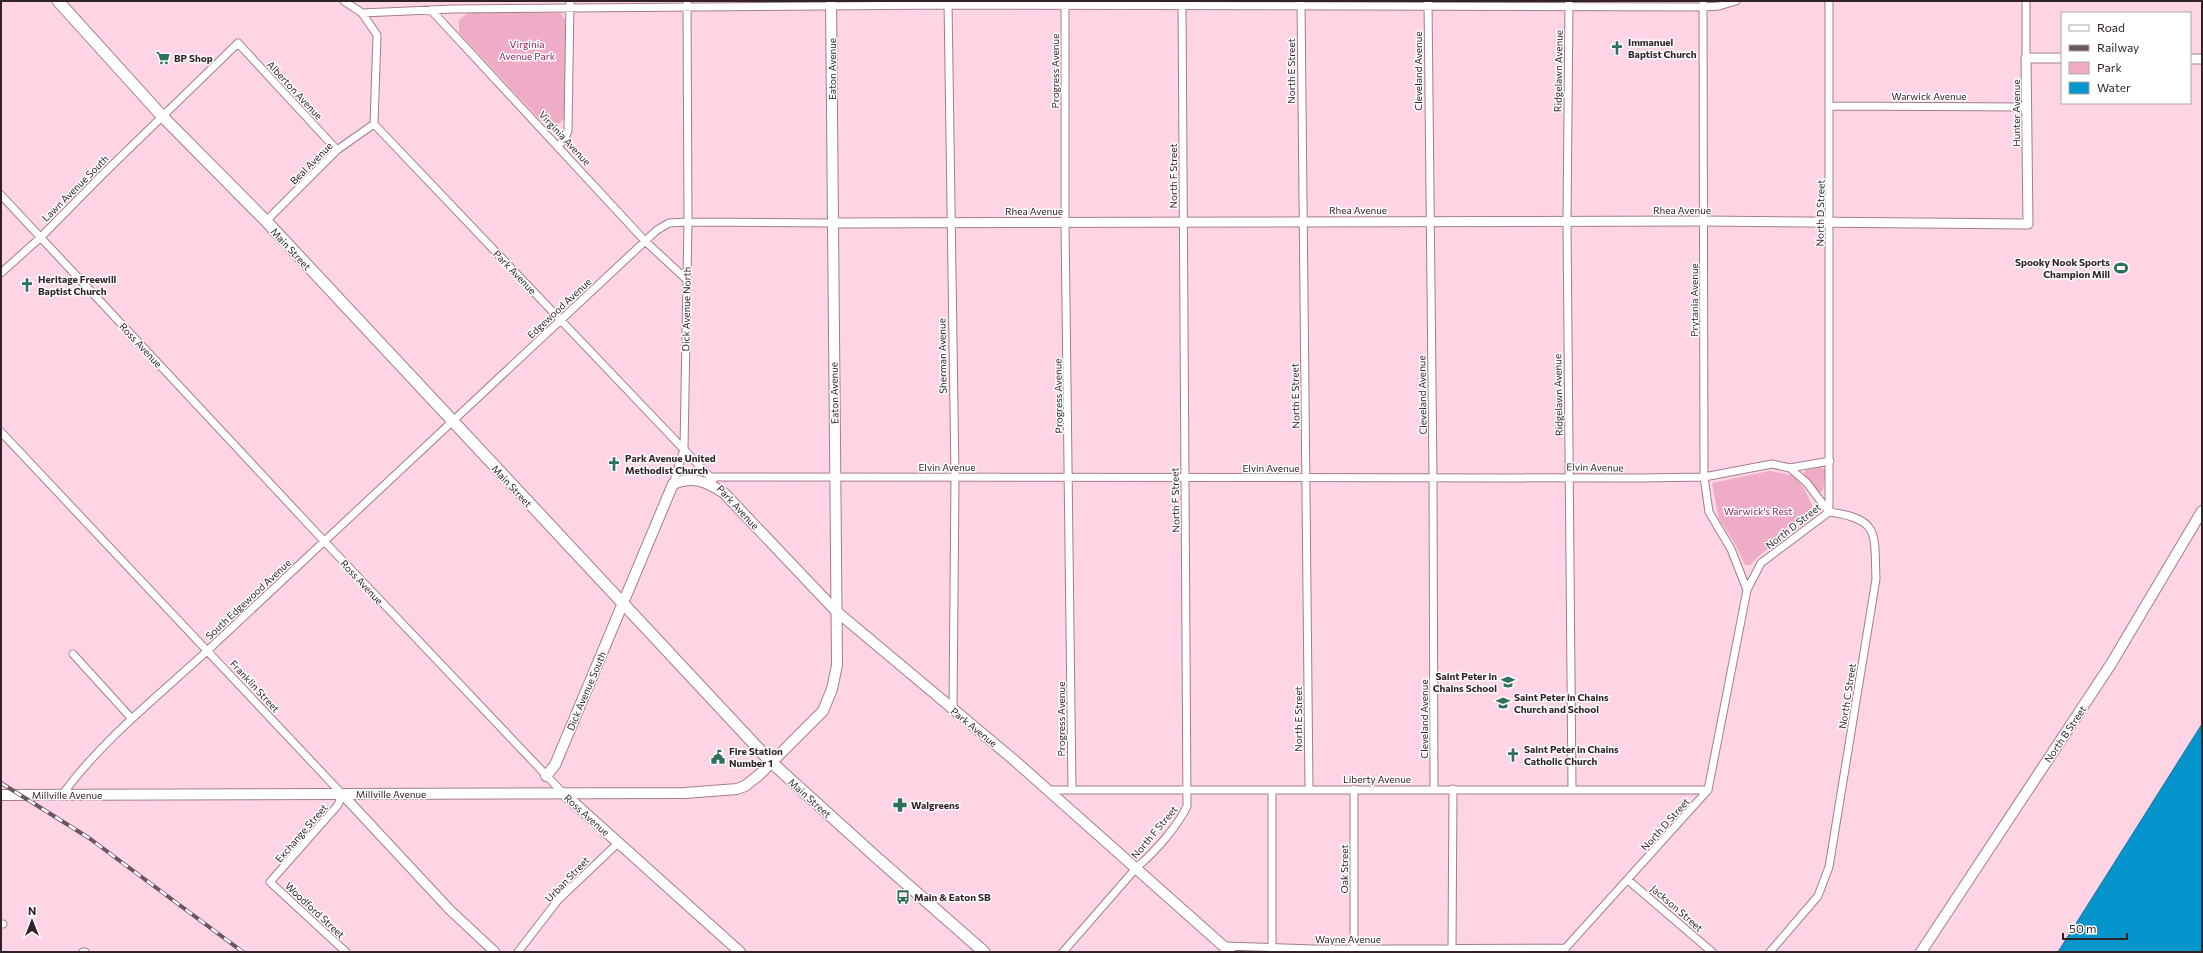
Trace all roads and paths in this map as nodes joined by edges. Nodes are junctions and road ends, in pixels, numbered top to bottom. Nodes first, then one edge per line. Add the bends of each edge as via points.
1 (58, 1) edge
2 (344, 1) edge
3 (1736, 1) edge
4 (1829, 1) edge
5 (2026, 1) edge
6 (831, 3) edge
7 (948, 3) edge
8 (1065, 3) edge
9 (1182, 3) edge
10 (1301, 3) edge
11 (1428, 3) edge
12 (570, 4) edge
13 (687, 4) edge
14 (1569, 4) edge
15 (1703, 4) edge
16 (453, 5) edge
17 (431, 10) junction
18 (362, 13) junction
19 (238, 44) joint
20 (2026, 58) junction
21 (2061, 58) edge
22 (2191, 59) edge
23 (2202, 59) edge
24 (1830, 106) junction
25 (2027, 107) junction
26 (162, 116) junction
27 (374, 124) junction
28 (559, 145) junction
29 (337, 150) junction
30 (1, 196) edge
31 (266, 221) junction
32 (1302, 221) junction
33 (1429, 221) junction
34 (1704, 221) junction
35 (1829, 221) junction
36 (688, 222) junction
37 (950, 222) junction
38 (1065, 222) junction
39 (1183, 222) junction
40 (1567, 222) junction
41 (832, 223) junction
42 (2028, 224) joint
43 (40, 238) junction
44 (646, 241) junction
45 (1, 273) edge
46 (686, 279) junction
47 (561, 320) junction
48 (452, 422) junction
49 (1, 432) edge
50 (684, 449) junction
51 (1830, 461) junction
52 (1790, 468) junction
53 (835, 476) junction
54 (1569, 476) junction
55 (711, 477) junction
56 (955, 477) junction
57 (1069, 477) junction
58 (1184, 477) junction
59 (1704, 477) junction
60 (1306, 478) junction
61 (1433, 478) junction
62 (673, 484) junction
63 (724, 493) junction
64 (2202, 511) edge
65 (1829, 512) junction
66 (324, 541) junction
67 (1747, 590) junction
68 (622, 604) junction
69 (836, 611) junction
70 (207, 651) junction
71 (73, 654) dead end
72 (953, 710) junction
73 (132, 719) junction
74 (771, 762) junction
75 (546, 776) junction
76 (1434, 788) junction
77 (1453, 788) junction
78 (1354, 789) junction
79 (1572, 789) junction
80 (1047, 790) junction
81 (1072, 790) junction
82 (1188, 790) junction
83 (1272, 790) junction
84 (1309, 790) junction
85 (1708, 790) junction
86 (563, 793) junction
87 (342, 794) junction
88 (1, 795) edge
89 (62, 795) junction
90 (618, 843) junction
91 (1137, 867) junction
92 (1628, 880) junction
93 (270, 882) joint
94 (1227, 949) edge
95 (1354, 949) junction
96 (1452, 949) junction
97 (1272, 950) edge
98 (1564, 950) edge
99 (1474, 951) edge
100 (346, 952) edge
101 (495, 952) edge
102 (518, 952) edge
103 (740, 952) edge
104 (984, 952) edge
105 (1063, 952) edge
106 (1712, 952) edge
107 (1770, 952) edge
108 (1921, 952) edge

1 - 26 main road, Main Street
2 - 18 street
3 - 15 street via 1718,6
4 - 24 street, North D Street
5 - 20 street, Hunter Avenue
6 - 7 street
6 - 13 street
6 - 41 main road, Eaton Avenue
7 - 8 street
7 - 37 street, Sherman Avenue
8 - 9 street
8 - 38 street, Progress Avenue
9 - 10 street
9 - 39 street, North F Street
10 - 11 street
10 - 32 street, North E Street
11 - 14 street
11 - 33 street, Cleveland Avenue
12 - 13 street
12 - 16 street
12 - 28 street via 568,131
13 - 36 street, Dick Avenue North
14 - 15 street
14 - 40 street, Ridgelawn Avenue
15 - 34 street, Prytania Avenue
16 - 17 street
17 - 18 street
17 - 28 street, Virginia Avenue
18 - 27 street via 377,35
19 - 26 street, Lawn Avenue South
19 - 29 street, Alberton Avenue
20 - 21 street
20 - 25 street, Hunter Avenue
22 - 23 street
24 - 25 street, Warwick Avenue
24 - 35 street, North D Street
25 - 42 street, Hunter Avenue
26 - 31 main road, Main Street
26 - 43 street, Lawn Avenue South
27 - 29 street, Beal Avenue
27 - 47 street, Park Avenue
28 - 44 street, Virginia Avenue
29 - 31 street, Beal Avenue
30 - 43 street, Ross Avenue
31 - 48 main road, Main Street
32 - 33 street, Rhea Avenue
32 - 39 street, Rhea Avenue
32 - 60 street, North E Street
33 - 40 street, Rhea Avenue
33 - 61 street, Cleveland Avenue
34 - 35 street, Rhea Avenue
34 - 40 street, Rhea Avenue
34 - 59 street, Prytania Avenue
35 - 42 street, Rhea Avenue
35 - 51 street, North D Street
36 - 41 street, Rhea Avenue
36 - 44 street, Edgewood Avenue via 669,223
36 - 46 street, Dick Avenue North
37 - 38 street, Rhea Avenue
37 - 41 street, Rhea Avenue
37 - 56 street, Sherman Avenue
38 - 39 street, Rhea Avenue
38 - 57 street, Progress Avenue
39 - 58 street, North F Street
40 - 54 street, Ridgelawn Avenue
41 - 53 main road, Eaton Avenue
43 - 45 street, Lawn Avenue South
43 - 66 street, Ross Avenue
44 - 46 street, Virginia Avenue
44 - 47 street, Edgewood Avenue
46 - 50 street, Dick Avenue North
47 - 48 street, Edgewood Avenue
47 - 50 street, Park Avenue
48 - 66 street, South Edgewood Avenue
48 - 68 main road, Main Street
49 - 70 street, Franklin Street
50 - 55 street, Park Avenue
50 - 62 street, Dick Avenue North
51 - 52 street, Elvin Avenue
51 - 65 street, North D Street
52 - 59 street, Elvin Avenue via 1772,464
52 - 65 street via 1807,483
53 - 55 street, Elvin Avenue
53 - 56 street, Elvin Avenue
53 - 69 main road, Eaton Avenue
54 - 59 street, Elvin Avenue
54 - 61 street, Elvin Avenue
54 - 79 street, Ridgelawn Avenue
55 - 63 street, Park Avenue
56 - 57 street, Elvin Avenue
56 - 72 street, Sherman Avenue
57 - 58 street, Elvin Avenue
57 - 81 street, Progress Avenue
58 - 60 street, Elvin Avenue
58 - 82 street, North F Street
59 - 67 street, Prytania Avenue via 1709,512 1731,549
60 - 61 street, Elvin Avenue
60 - 84 street, North E Street
61 - 76 street, Cleveland Avenue
62 - 63 main road via 684,479 697,480 708,483
62 - 68 main road, Dick Avenue North
63 - 69 main road, Park Avenue
64 - 108 main road, North B Street via 2111,664
65 - 67 street, North D Street via 1761,563
65 - 107 street, North C Street via 1852,515 1864,521 1871,530 1875,545 1876,579 1829,867 1818,896
66 - 70 street, South Edgewood Avenue
66 - 75 street, Ross Avenue
67 - 85 street, North D Street
68 - 74 main road, Main Street
68 - 75 main road, Dick Avenue South via 555,765
69 - 72 main road, Park Avenue
69 - 74 main road, Eaton Avenue via 837,666 826,706
70 - 73 street, South Edgewood Avenue
70 - 87 street, Franklin Street
71 - 73 street
72 - 80 main road, Park Avenue
73 - 89 street, South Edgewood Avenue via 77,774
74 - 86 main road, Millville Avenue via 745,786 730,791
74 - 104 main road, Main Street
75 - 86 street, Ross Avenue
76 - 77 street, Liberty Avenue
76 - 78 street, Liberty Avenue
77 - 79 street, Liberty Avenue
77 - 96 street
78 - 84 street, Liberty Avenue
78 - 95 street, Oak Street
79 - 85 street, Liberty Avenue
80 - 81 street, Liberty Avenue
80 - 91 main road, Park Avenue
81 - 82 street, Liberty Avenue
82 - 83 street, Liberty Avenue
82 - 91 street, North F Street via 1187,806 1182,816
83 - 84 street, Liberty Avenue
83 - 97 street
85 - 92 street, North D Street
86 - 87 main road, Millville Avenue
86 - 90 main road, Ross Avenue
87 - 89 main road, Millville Avenue
87 - 93 street, Exchange Street via 338,805
87 - 101 street, Franklin Street via 450,910
88 - 89 main road, Millville Avenue
90 - 102 street, Urban Street via 558,900
90 - 103 main road, Ross Avenue
91 - 94 main road, Park Avenue
91 - 105 street, North F Street
92 - 98 street, North D Street
92 - 106 street, Jackson Street
93 - 100 street, Woodford Street
94 - 97 street, Wayne Avenue
95 - 96 street, Wayne Avenue
95 - 97 street, Wayne Avenue
96 - 99 street, Wayne Avenue
98 - 99 street, Wayne Avenue

